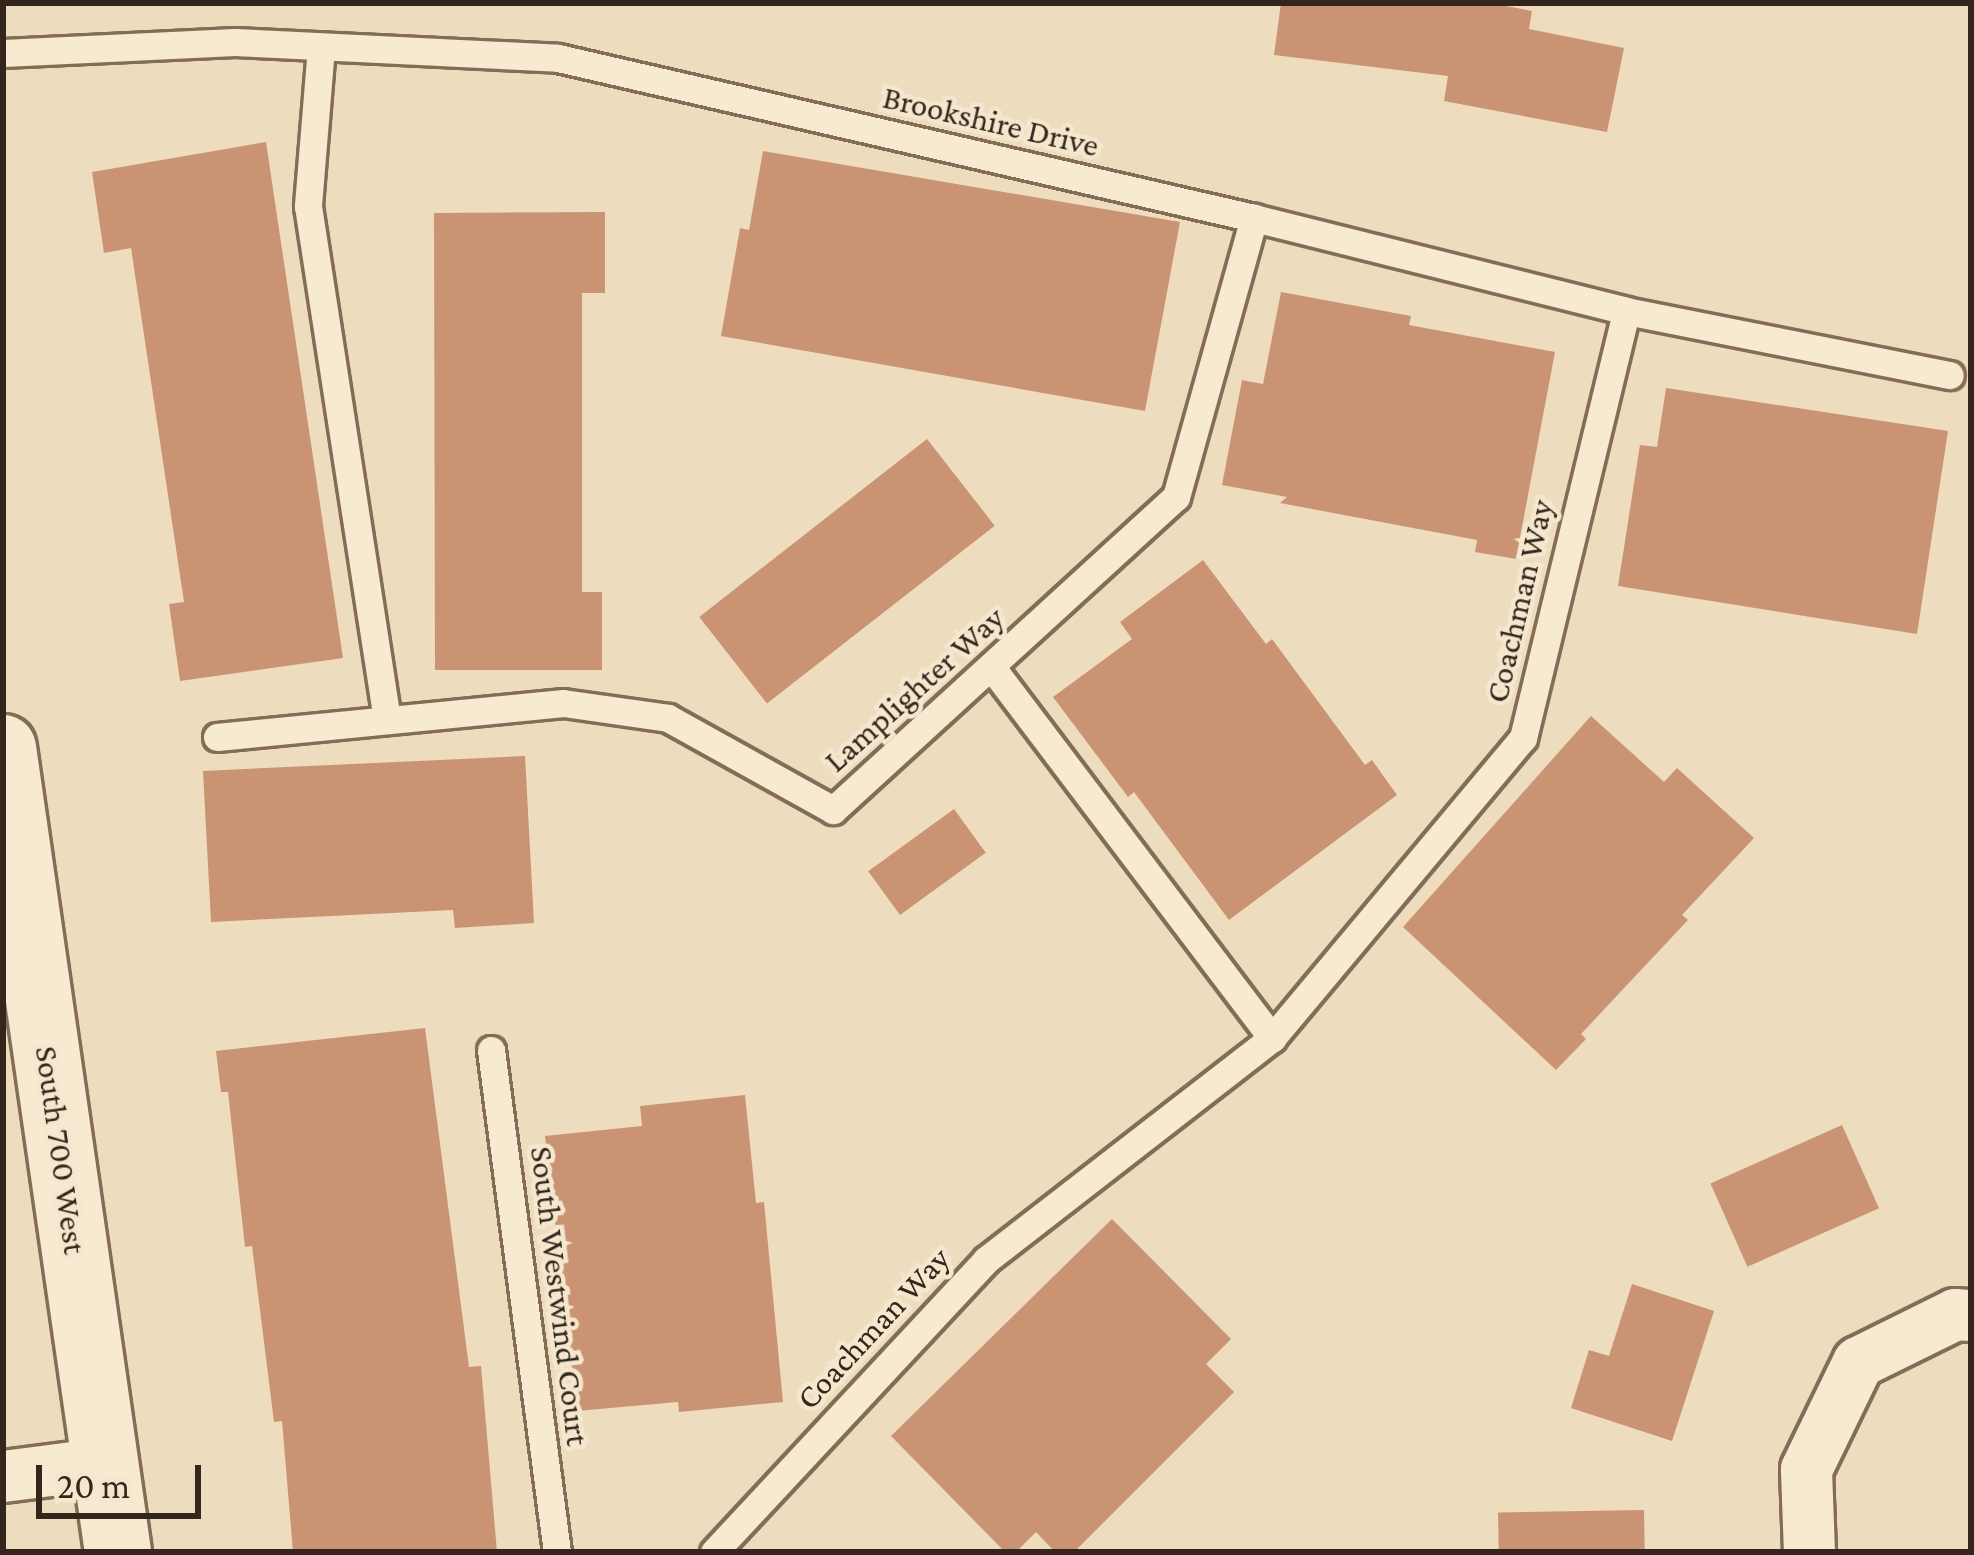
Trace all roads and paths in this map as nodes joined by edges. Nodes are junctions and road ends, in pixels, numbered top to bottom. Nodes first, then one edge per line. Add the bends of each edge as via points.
1 (321, 47) junction
2 (3, 53) edge
3 (1254, 218) junction
4 (1626, 311) junction
5 (1950, 374) dead end
6 (993, 669) junction
7 (386, 720) junction
8 (218, 737) dead end
9 (3, 748) edge
10 (1272, 1038) junction
11 (491, 1050) dead end
12 (1971, 1315) edge
13 (105, 1463) junction
14 (3, 1476) edge
15 (118, 1552) edge
16 (557, 1552) edge
17 (714, 1552) edge
18 (1809, 1552) edge

1 - 2 lane, Brookshire Drive via 235,42
1 - 3 lane, Brookshire Drive via 558,58
1 - 7 lane via 308,206
3 - 4 lane, Brookshire Drive
3 - 6 lane, Lamplighter Way via 1176,497
4 - 5 lane, Brookshire Drive
4 - 10 lane, Coachman Way via 1523,738
6 - 7 lane, Lamplighter Way via 832,810 668,718 563,703
6 - 10 lane
7 - 8 lane, Lamplighter Way
9 - 13 street, South 700 West
10 - 17 lane, Coachman Way via 986,1260
11 - 16 lane, South Westwind Court
12 - 18 street via 1955,1315 1858,1362 1806,1469
13 - 14 street
13 - 15 street, South 700 West

